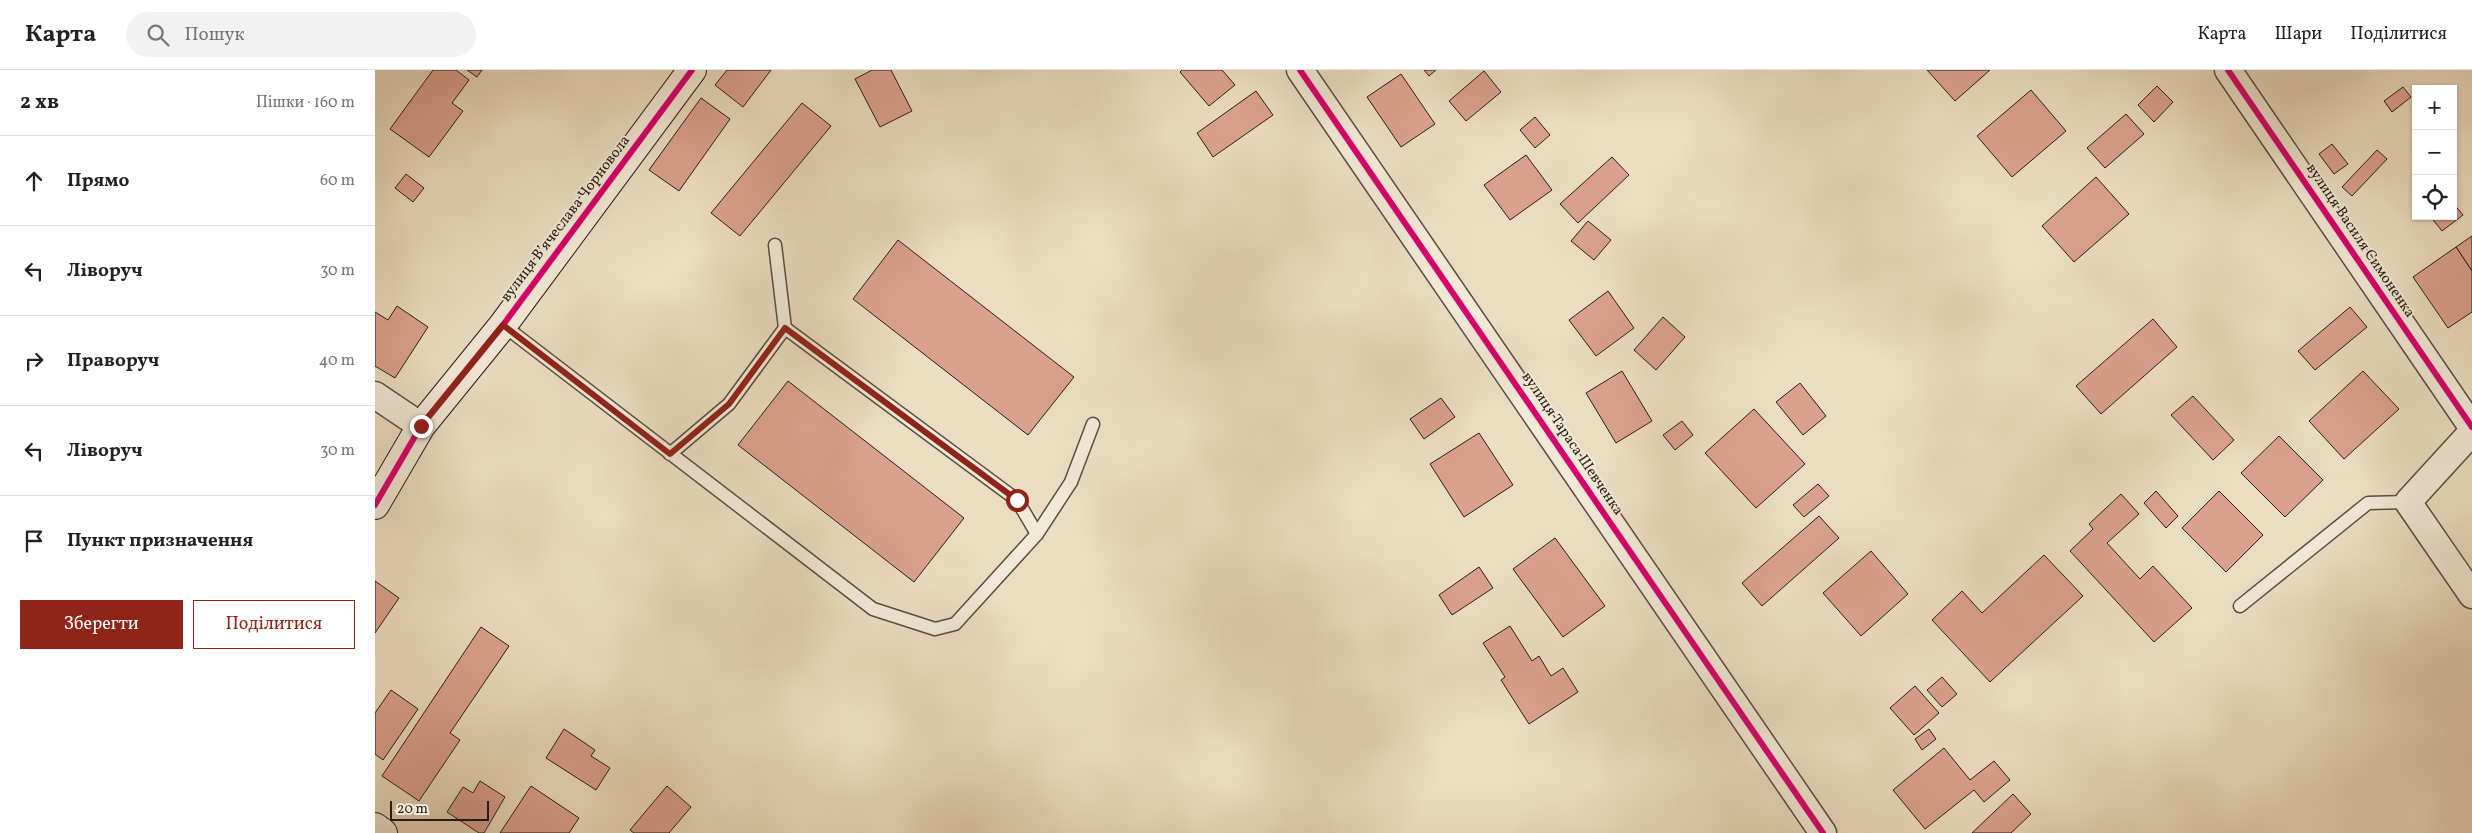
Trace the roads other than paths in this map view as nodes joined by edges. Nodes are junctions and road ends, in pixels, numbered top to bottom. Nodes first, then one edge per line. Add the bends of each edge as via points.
1 (692, 70) edge
2 (1300, 70) edge
3 (2228, 70) edge
4 (775, 245) dead end
5 (503, 325) junction
6 (785, 328) junction
7 (375, 395) edge
8 (1093, 424) dead end
9 (421, 426) junction
10 (2472, 426) edge
11 (2472, 432) edge
12 (670, 454) junction
13 (2408, 502) junction
14 (375, 505) edge
15 (1037, 534) junction
16 (2472, 595) edge
17 (2240, 606) dead end
18 (375, 827) edge
19 (383, 833) edge
20 (1823, 833) edge

1 - 5 street, вулиця Вʼячеслава Чорновола
2 - 20 street, вулиця Тараса Шевченка
3 - 10 street, вулиця Василя Симоненка
4 - 6 lane
5 - 9 street, вулиця Вʼячеслава Чорновола
5 - 12 lane, вулиця Вʼячеслава Чорновола
6 - 12 lane via 729,404
6 - 15 lane via 1017,500
7 - 9 street
8 - 15 lane, вулиця Вʼячеслава Чорновола via 1071,482
9 - 14 street, вулиця Вʼячеслава Чорновола
11 - 13 street
12 - 15 lane, вулиця Вʼячеслава Чорновола via 873,609 935,629 955,624
13 - 16 street
13 - 17 lane via 2368,504
18 - 19 street

